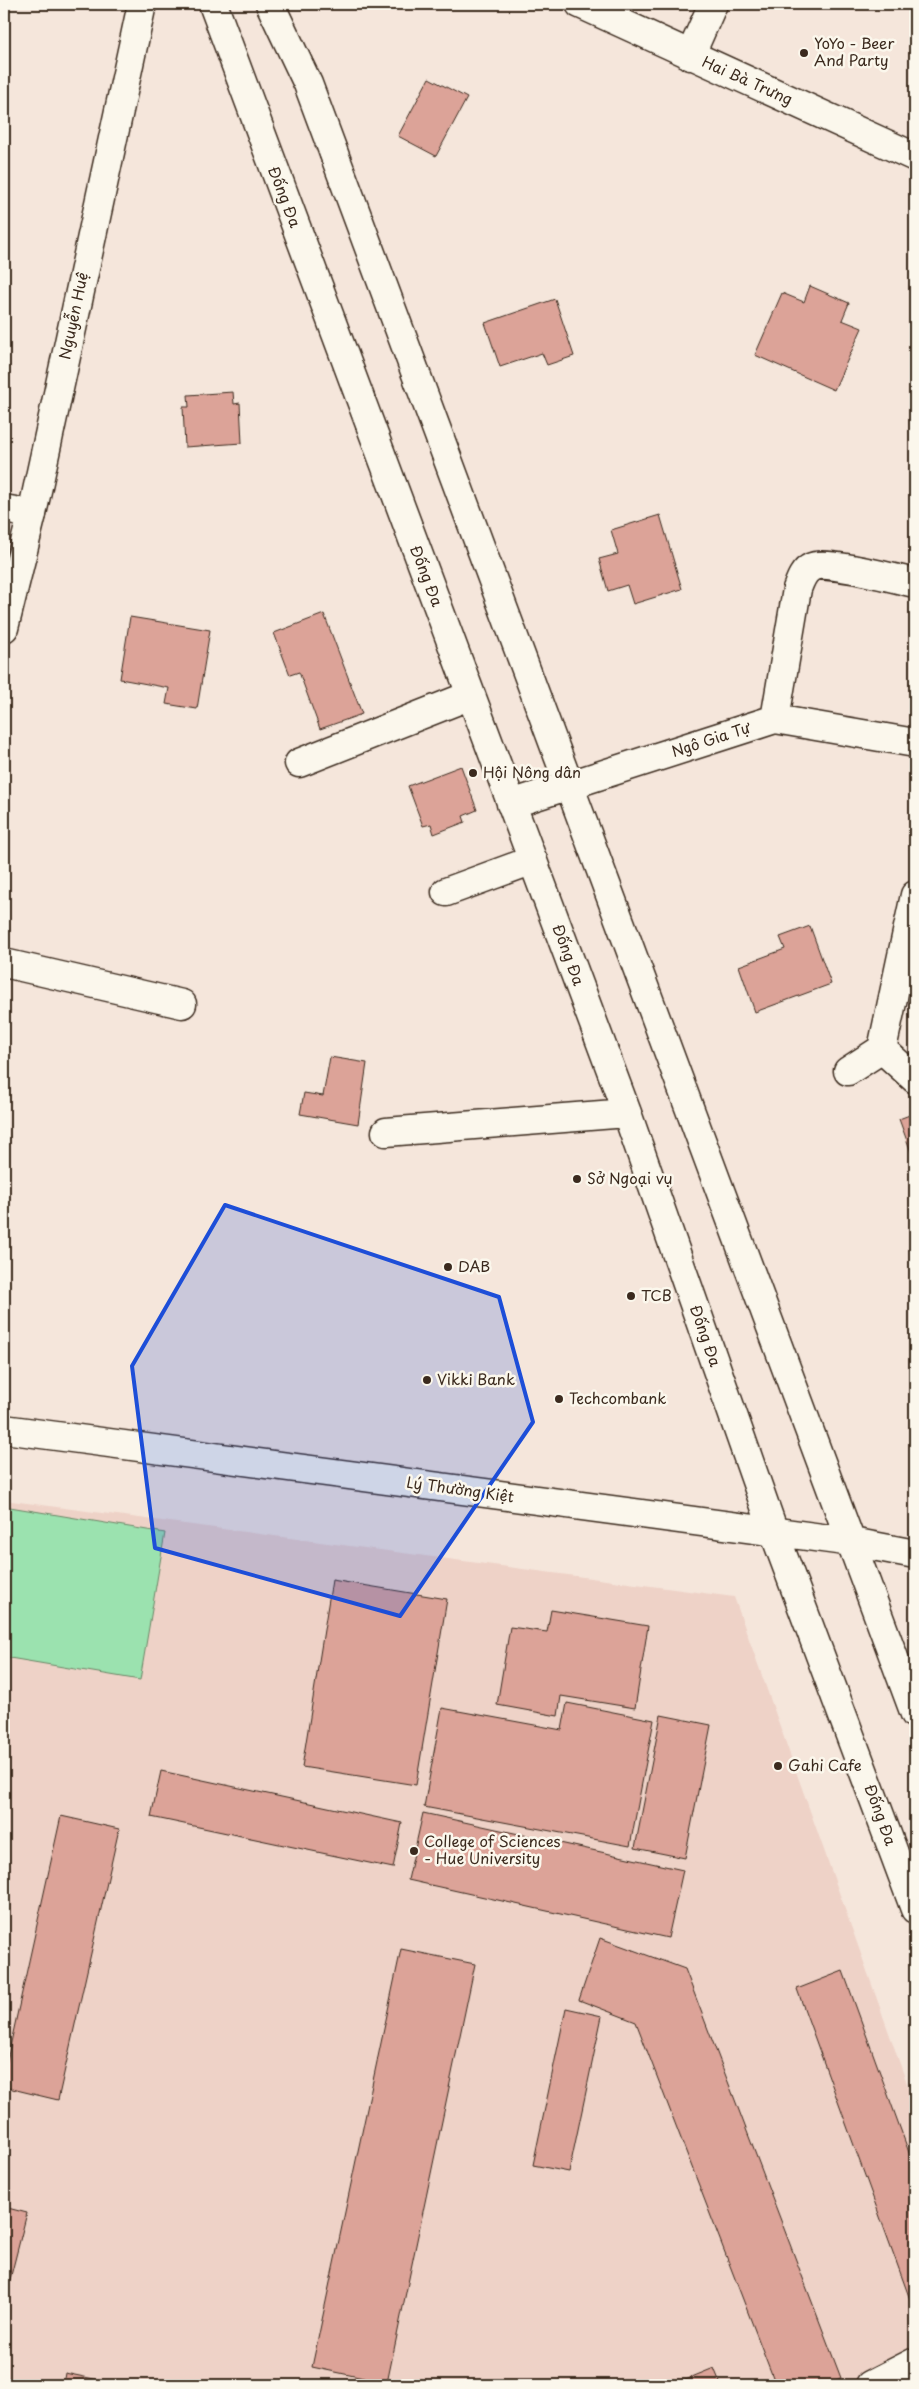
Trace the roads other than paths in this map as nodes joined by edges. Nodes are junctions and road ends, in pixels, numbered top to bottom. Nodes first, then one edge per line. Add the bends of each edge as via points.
1 (142, 4) edge
2 (213, 4) edge
3 (270, 4) edge
4 (580, 4) edge
5 (713, 4) edge
6 (690, 56) junction
7 (915, 157) edge
8 (4, 509) edge
9 (32, 514) junction
10 (915, 583) edge
11 (4, 627) edge
12 (471, 695) junction
13 (776, 719) junction
14 (915, 743) edge
15 (299, 763) dead end
16 (568, 786) junction
17 (511, 804) junction
18 (533, 860) junction
19 (446, 892) dead end
20 (915, 895) edge
21 (4, 963) edge
22 (182, 1004) dead end
23 (882, 1049) junction
24 (848, 1071) dead end
25 (915, 1079) edge
26 (627, 1113) junction
27 (386, 1132) dead end
28 (4, 1429) edge
29 (774, 1532) junction
30 (852, 1542) junction
31 (915, 1554) edge
32 (915, 1714) edge
33 (915, 1909) edge
34 (915, 2362) edge
35 (870, 2385) edge

1 - 9 street, Nguyễn Huệ
2 - 12 street, Đống Đa
3 - 16 street via 308,84
4 - 6 street, Hai Bà Trưng
5 - 6 street
6 - 7 street, Hai Bà Trưng
8 - 9 street
9 - 11 street, Nguyễn Huệ
10 - 13 street via 833,566 813,566 803,574 797,589
12 - 15 street
12 - 17 street, Đống Đa
13 - 14 street, Ngô Gia Tự
13 - 16 street, Ngô Gia Tự
16 - 17 street, Ngô Gia Tự
16 - 30 street
17 - 18 street, Đống Đa
18 - 19 street
18 - 26 street, Đống Đa
20 - 23 street
21 - 22 street
23 - 24 street
23 - 25 street
26 - 27 street
26 - 29 street, Đống Đa
28 - 29 street, Lý Thường Kiệt
29 - 30 street, Lý Thường Kiệt
29 - 33 street, Đống Đa
30 - 31 street, Lý Thường Kiệt
30 - 32 street
34 - 35 street

